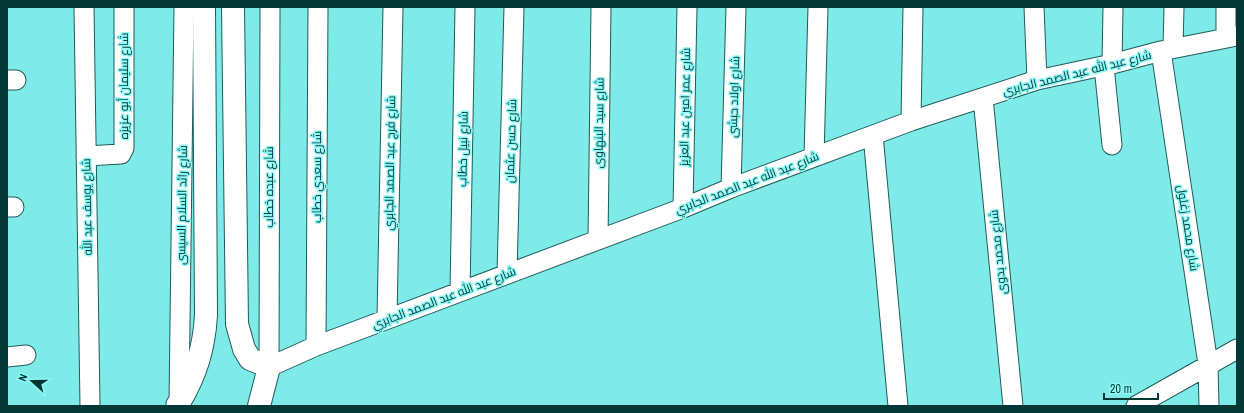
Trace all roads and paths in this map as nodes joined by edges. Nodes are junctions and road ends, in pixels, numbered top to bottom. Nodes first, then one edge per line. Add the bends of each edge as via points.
1 (84, 7) edge
2 (124, 7) edge
3 (184, 7) edge
4 (204, 7) edge
5 (233, 7) edge
6 (270, 7) edge
7 (318, 7) edge
8 (393, 7) edge
9 (465, 7) edge
10 (514, 7) edge
11 (601, 7) edge
12 (687, 7) edge
13 (736, 7) edge
14 (818, 7) edge
15 (913, 7) edge
16 (1034, 7) edge
17 (1113, 7) edge
18 (1174, 7) edge
19 (1226, 7) edge
20 (1231, 37) edge
21 (1167, 50) junction
22 (1108, 65) junction
23 (1037, 80) junction
24 (983, 98) junction
25 (911, 121) junction
26 (873, 135) junction
27 (1112, 145) dead end
28 (86, 156) junction
29 (814, 157) junction
30 (731, 188) junction
31 (683, 208) junction
32 (598, 240) junction
33 (507, 274) junction
34 (460, 292) junction
35 (387, 320) junction
36 (316, 346) junction
37 (1237, 349) edge
38 (26, 355) dead end
39 (7, 357) edge
40 (1208, 364) junction
41 (269, 367) junction
42 (176, 405) edge
43 (90, 406) edge
44 (259, 406) edge
45 (898, 406) edge
46 (1013, 406) edge
47 (1136, 406) edge
48 (1209, 406) edge

1 - 28 street, شارع يوسف عبد الله
2 - 28 street, شارع سليمان أبو عزيزه via 124,148 121,154
3 - 42 street, شارع رائد السلام السيسى
4 - 42 main road via 206,322 196,371
5 - 41 main road via 237,324 244,349 250,359
6 - 41 street, شارع عبده خطاب
7 - 36 street, شارع سعدي خطاب
8 - 35 street, شارع فرج عبد الصمد الجابري
9 - 34 street, شارع نبيل خطاب
10 - 33 street, شارع حسن عثمان
11 - 32 street, شارع سيد البنهاوى
12 - 31 street, شارع عمر امين عبد العزيز
13 - 30 street, شارع اولاد حبشى
14 - 29 street
15 - 25 street
16 - 23 street
17 - 22 street
18 - 21 street, شارع محمد زغلول
19 - 20 street
20 - 21 street, شارع عبد الله عبد الصمد الجابري
21 - 22 street, شارع عبد الله عبد الصمد الجابري
21 - 40 street, شارع محمد زغلول
22 - 23 street, شارع عبد الله عبد الصمد الجابري
22 - 27 street
23 - 24 street, شارع عبد الله عبد الصمد الجابري
24 - 25 street, شارع عبد الله عبد الصمد الجابري
24 - 46 street, شارع محمد بدوى
25 - 26 street, شارع عبد الله عبد الصمد الجابري
26 - 29 street, شارع عبد الله عبد الصمد الجابري
26 - 45 street
28 - 43 street, شارع يوسف عبد الله
29 - 30 street, شارع عبد الله عبد الصمد الجابري
30 - 31 street, شارع عبد الله عبد الصمد الجابري
31 - 32 street, شارع عبد الله عبد الصمد الجابري
32 - 33 street, شارع عبد الله عبد الصمد الجابري
33 - 34 street, شارع عبد الله عبد الصمد الجابري
34 - 35 street, شارع عبد الله عبد الصمد الجابري
35 - 36 street, شارع عبد الله عبد الصمد الجابري
36 - 41 street, شارع عبد الله عبد الصمد الجابري
37 - 40 street
38 - 39 street
40 - 47 street
40 - 48 street, شارع محمد زغلول
41 - 44 main road

